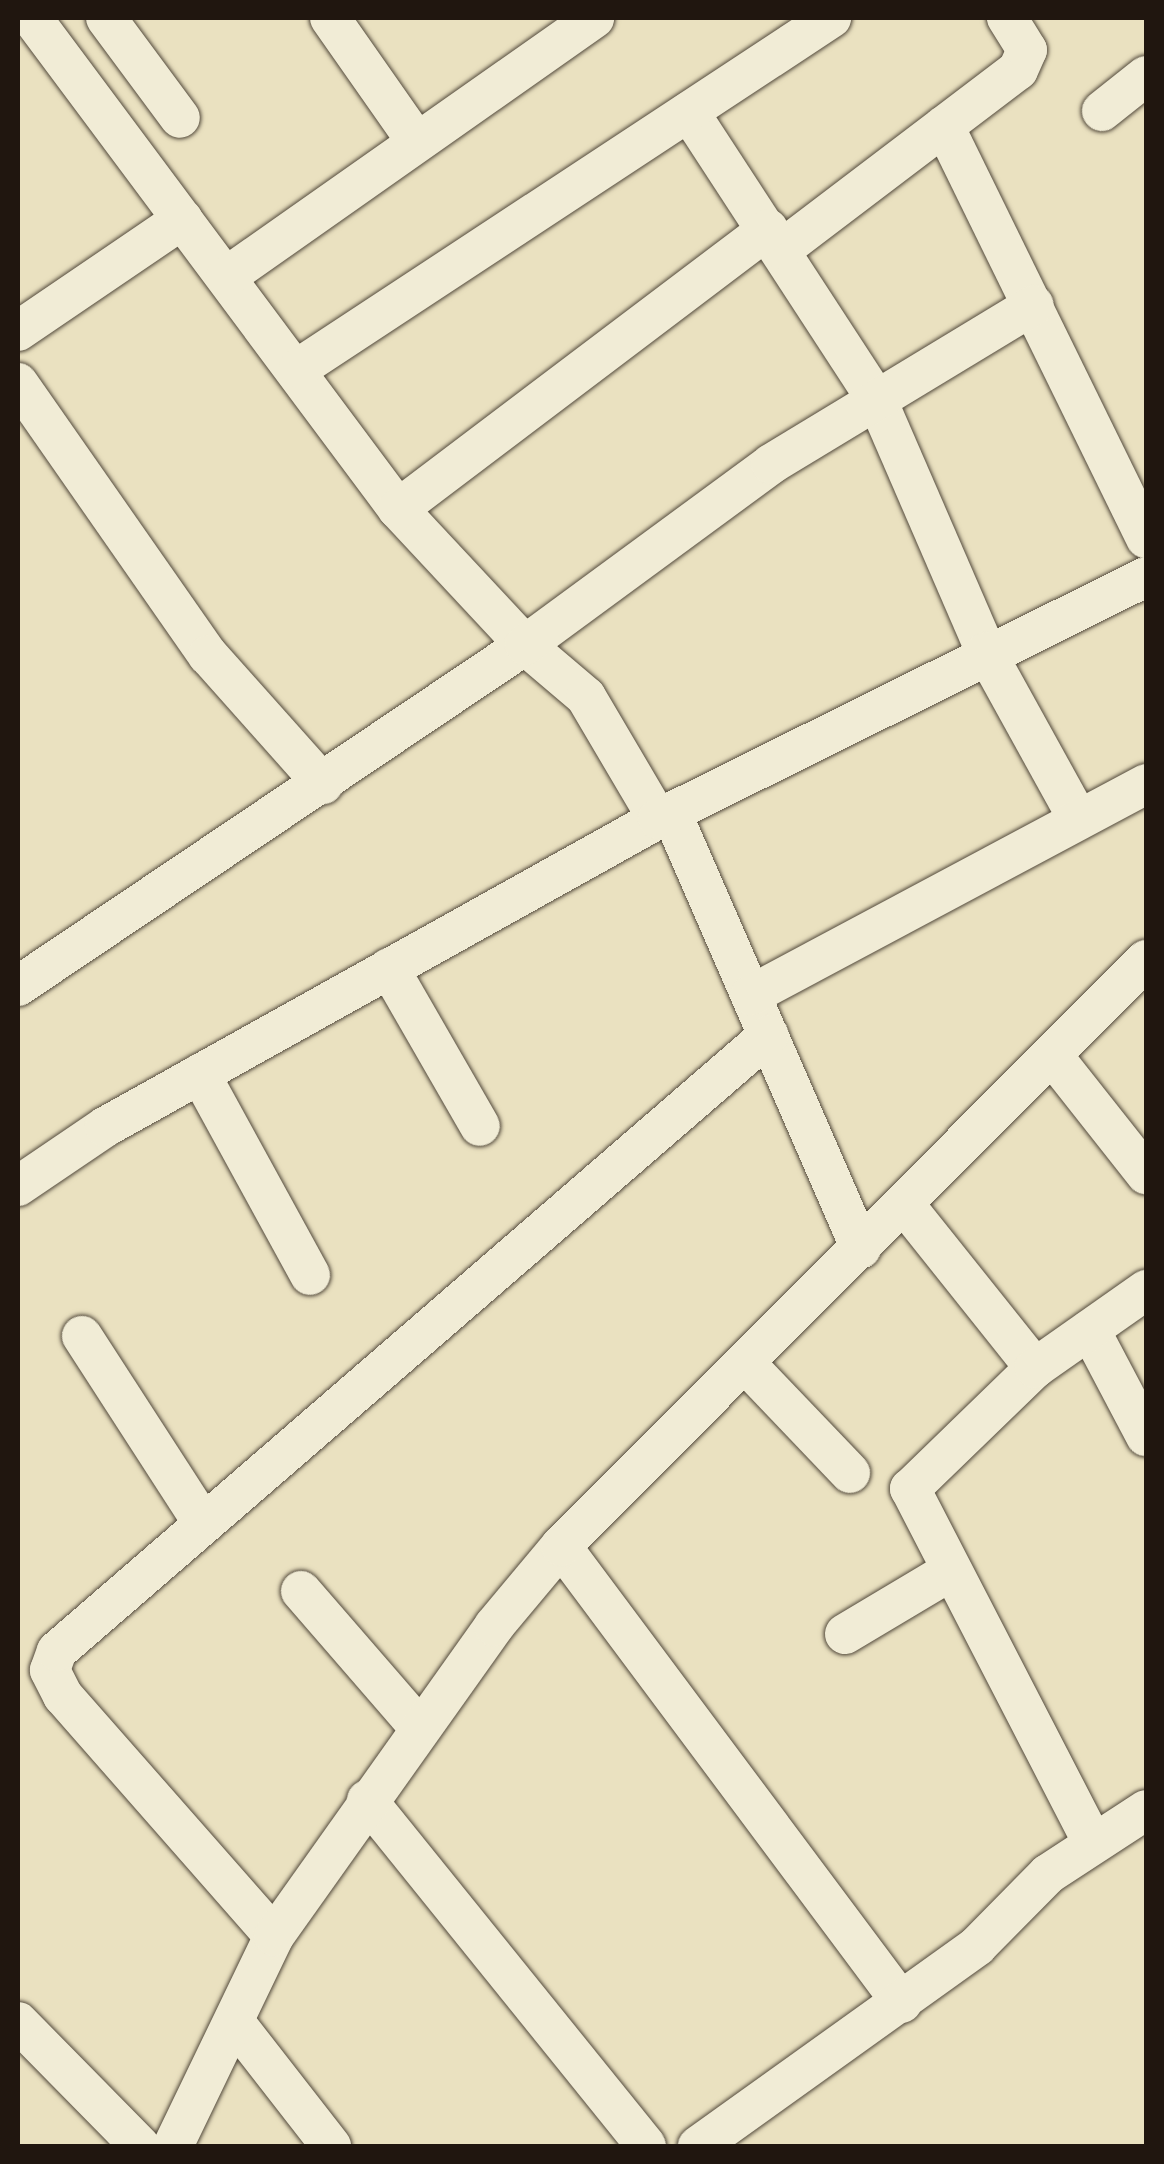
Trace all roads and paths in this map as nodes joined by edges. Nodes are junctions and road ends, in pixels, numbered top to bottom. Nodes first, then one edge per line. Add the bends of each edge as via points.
1 (106, 18) edge
2 (330, 18) edge
3 (594, 18) edge
4 (831, 18) edge
5 (1007, 18) edge
6 (33, 39) edge
7 (1146, 76) edge
8 (1102, 111) dead end
9 (689, 112) junction
10 (180, 118) dead end
11 (944, 126) junction
12 (416, 141) junction
13 (183, 219) junction
14 (775, 239) junction
15 (226, 277) junction
16 (1034, 305) junction
17 (18, 330) edge
18 (298, 368) junction
19 (18, 383) edge
20 (877, 400) junction
21 (398, 510) junction
22 (1146, 538) edge
23 (1146, 576) edge
24 (525, 645) junction
25 (986, 652) junction
26 (323, 784) junction
27 (1146, 784) edge
28 (664, 816) junction
29 (1078, 819) junction
30 (1146, 960) edge
31 (389, 968) junction
32 (18, 986) edge
33 (751, 994) junction
34 (768, 1035) junction
35 (1052, 1055) junction
36 (200, 1074) junction
37 (480, 1126) dead end
38 (1146, 1174) edge
39 (18, 1186) edge
40 (904, 1204) junction
41 (861, 1248) junction
42 (310, 1275) dead end
43 (1146, 1290) edge
44 (1090, 1330) junction
45 (82, 1336) dead end
46 (745, 1364) junction
47 (1034, 1368) junction
48 (1146, 1436) edge
49 (850, 1473) dead end
50 (203, 1524) junction
51 (561, 1546) junction
52 (948, 1572) junction
53 (301, 1591) dead end
54 (845, 1634) dead end
55 (419, 1727) junction
56 (366, 1800) junction
57 (1146, 1810) edge
58 (1093, 1842) junction
59 (274, 1936) junction
60 (902, 2003) junction
61 (18, 2022) edge
62 (236, 2024) junction
63 (180, 2142) edge
64 (140, 2146) edge
65 (331, 2146) edge
66 (646, 2146) edge
67 (698, 2146) edge

1 - 10 street
2 - 12 street
3 - 12 street
4 - 9 street
5 - 11 street via 1023,40 1026,60
6 - 13 street
7 - 8 street
9 - 14 street
9 - 18 street
11 - 14 street
11 - 16 street
12 - 15 street
13 - 15 street
13 - 17 street
14 - 20 street
14 - 21 street
15 - 18 street
16 - 20 street
16 - 22 street
18 - 21 street
19 - 26 street via 208,655
20 - 24 street via 771,464
20 - 25 street
21 - 24 street
23 - 25 street
24 - 26 street
24 - 28 street via 586,697
25 - 28 street
25 - 29 street
26 - 32 street
27 - 29 street
28 - 31 street
28 - 33 street
29 - 33 street
30 - 35 street
31 - 36 street
31 - 37 street
33 - 34 street
34 - 41 street
34 - 50 street
35 - 38 street
35 - 40 street
36 - 39 street
36 - 42 street
40 - 41 street
40 - 47 street
41 - 46 street
43 - 44 street
44 - 47 street
44 - 48 street
45 - 50 street
46 - 49 street
46 - 51 street
47 - 52 street via 913,1480 912,1500
50 - 59 street via 74,1633 50,1670 62,1696
51 - 55 street
51 - 60 street
52 - 54 street
52 - 58 street
53 - 55 street
55 - 56 street
56 - 59 street
56 - 66 street
57 - 58 street
58 - 60 street
59 - 62 street
60 - 67 street
61 - 64 street
62 - 63 street
62 - 65 street

